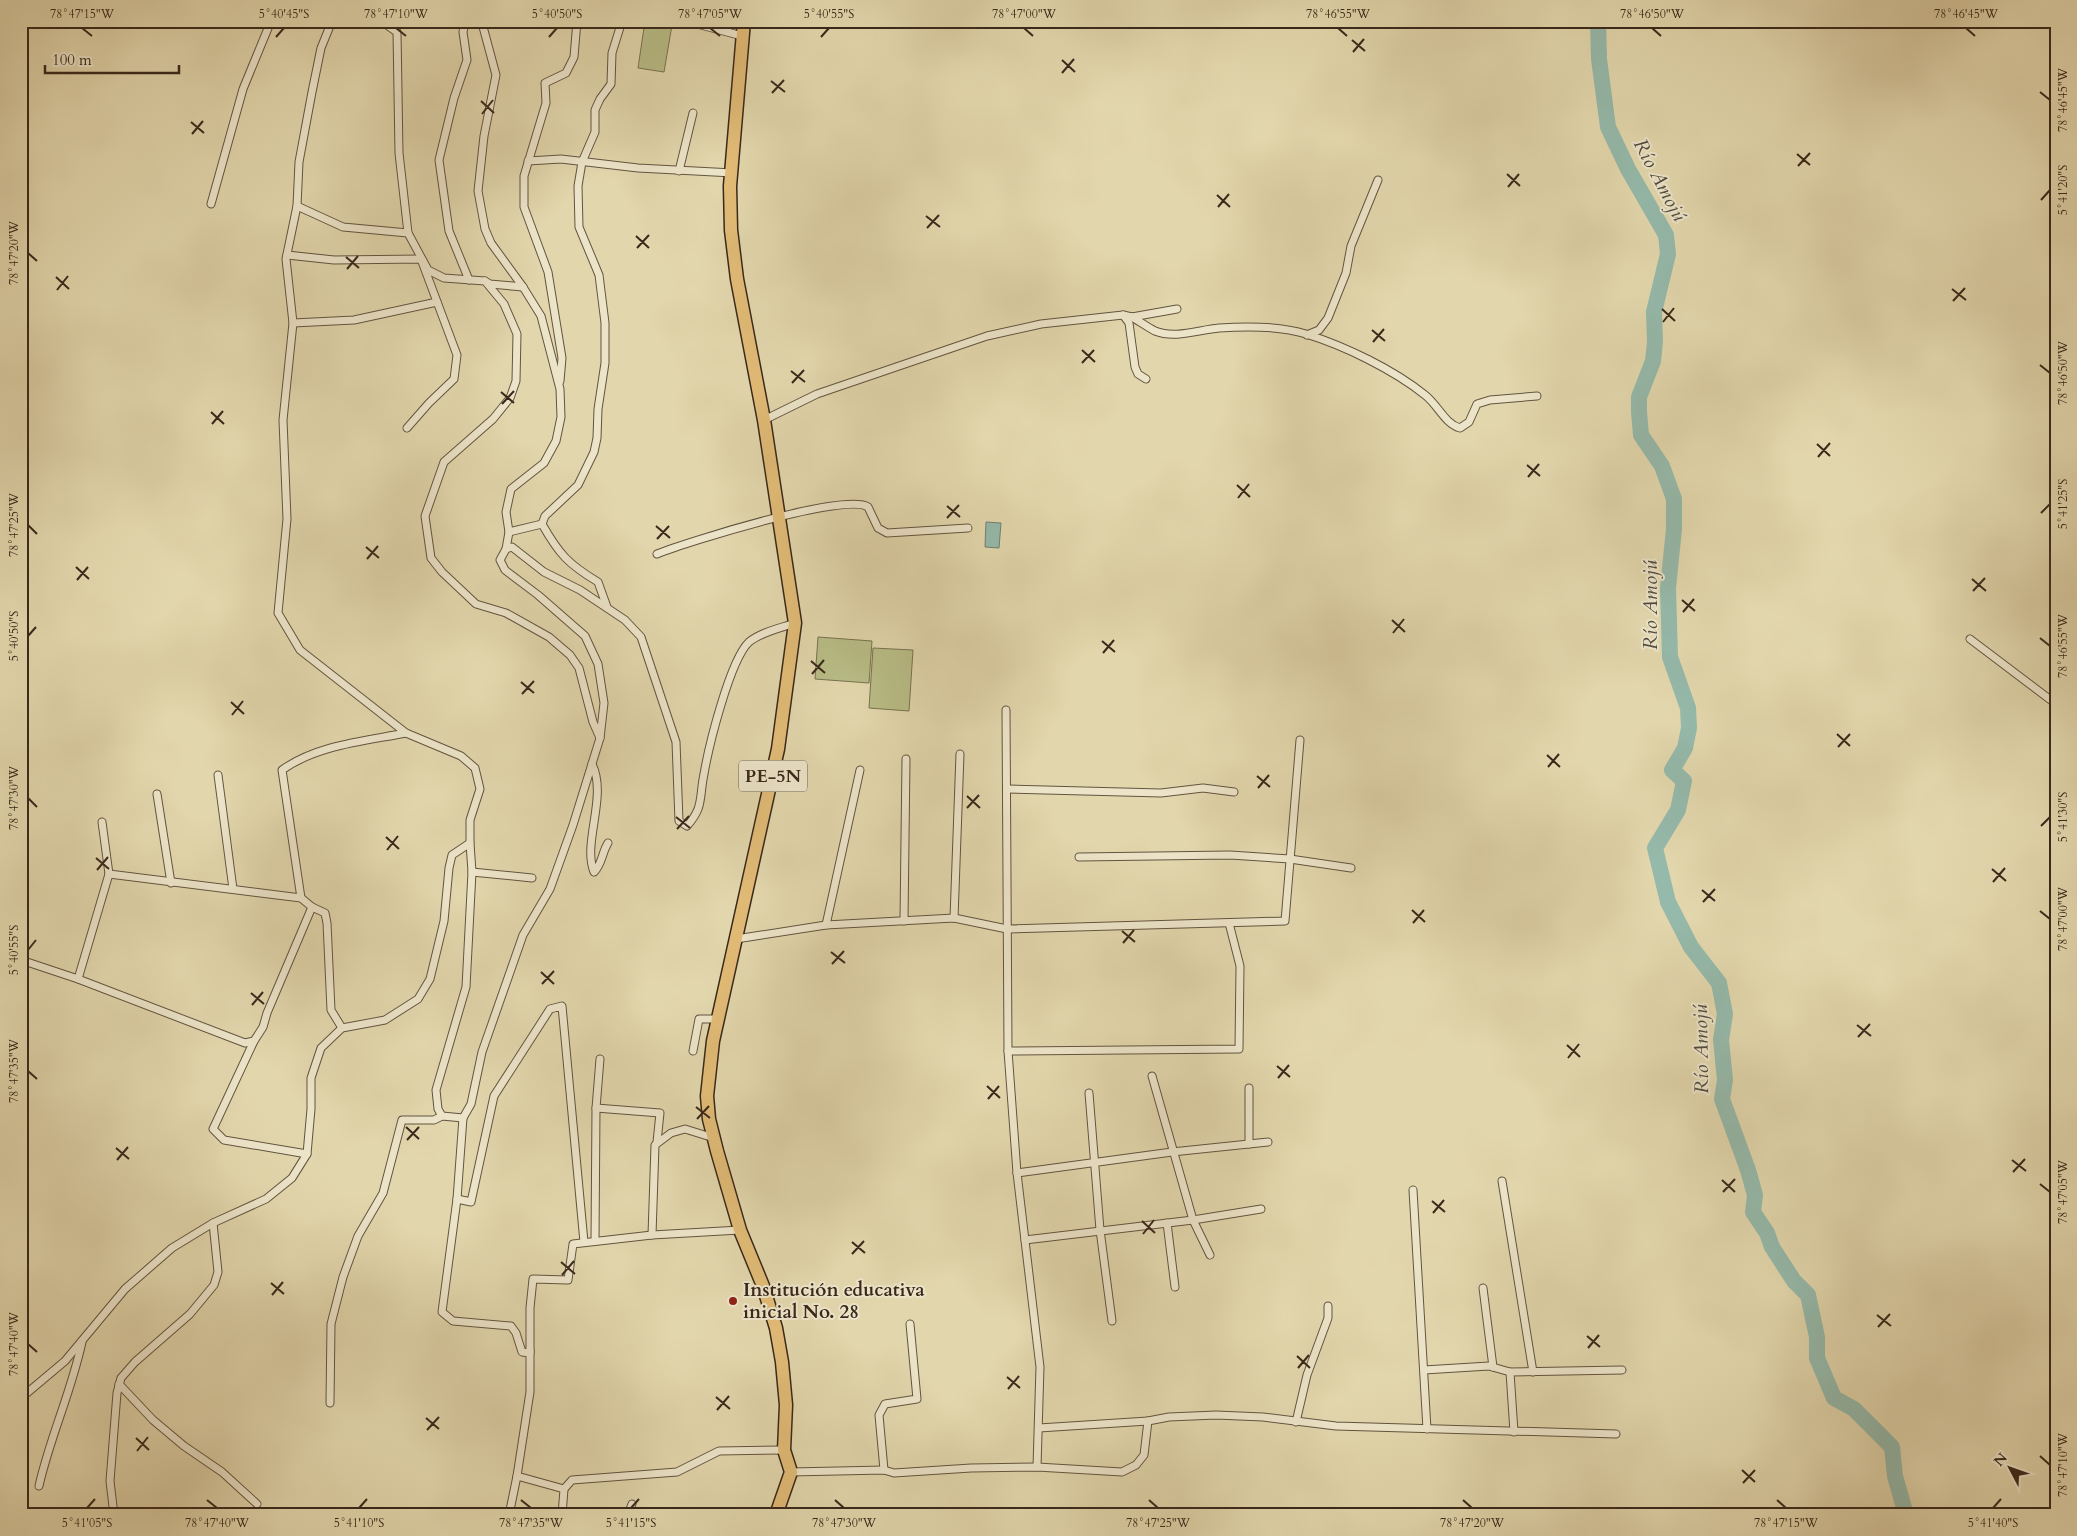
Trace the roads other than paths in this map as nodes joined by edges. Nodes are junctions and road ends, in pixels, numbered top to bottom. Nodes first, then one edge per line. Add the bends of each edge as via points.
1 (271, 21) edge
2 (332, 21) edge
3 (381, 21) edge
4 (465, 21) edge
5 (560, 21) edge
6 (622, 21) edge
7 (686, 21) edge
8 (744, 21) edge
9 (482, 23) dead end
10 (577, 24) edge
11 (742, 36) junction
12 (692, 113) dead end
13 (528, 161) junction
14 (582, 162) junction
15 (679, 171) junction
16 (733, 173) junction
17 (1378, 180) dead end
18 (211, 204) dead end
19 (297, 206) junction
20 (408, 234) junction
21 (287, 255) junction
22 (421, 259) junction
23 (469, 280) junction
24 (485, 281) junction
25 (523, 287) junction
26 (437, 302) junction
27 (1177, 309) dead end
28 (1123, 315) junction
29 (1132, 317) junction
30 (293, 324) junction
31 (1307, 334) junction
32 (1146, 379) dead end
33 (560, 389) junction
34 (1537, 396) dead end
35 (764, 420) junction
36 (407, 428) dead end
37 (779, 519) junction
38 (542, 524) junction
39 (968, 528) dead end
40 (509, 532) junction
41 (506, 549) junction
42 (657, 554) dead end
43 (607, 608) junction
44 (795, 623) junction
45 (1970, 639) dead end
46 (2056, 704) edge
47 (1006, 710) dead end
48 (406, 733) junction
49 (600, 738) junction
50 (1300, 740) dead end
51 (960, 754) dead end
52 (906, 759) dead end
53 (592, 764) junction
54 (860, 770) dead end
55 (218, 775) dead end
56 (1007, 789) junction
57 (1234, 792) dead end
58 (158, 794) dead end
59 (102, 822) dead end
60 (470, 843) junction
61 (608, 843) dead end
62 (1079, 856) dead end
63 (1290, 859) junction
64 (1351, 868) dead end
65 (472, 872) junction
66 (109, 874) junction
67 (532, 878) dead end
68 (171, 883) junction
69 (233, 889) junction
70 (301, 898) junction
71 (312, 907) junction
72 (954, 918) junction
73 (904, 921) junction
74 (1229, 923) junction
75 (826, 925) junction
76 (1007, 929) junction
77 (736, 939) junction
78 (21, 960) edge
79 (78, 979) junction
80 (718, 1020) junction
81 (342, 1028) junction
82 (254, 1041) junction
83 (1008, 1051) junction
84 (693, 1052) dead end
85 (600, 1059) dead end
86 (1152, 1076) dead end
87 (1249, 1088) dead end
88 (1089, 1093) dead end
89 (596, 1108) junction
90 (442, 1116) junction
91 (463, 1118) junction
92 (714, 1138) junction
93 (657, 1142) junction
94 (1268, 1142) dead end
95 (1249, 1144) junction
96 (1172, 1152) junction
97 (307, 1154) junction
98 (1094, 1163) junction
99 (1017, 1173) junction
100 (1502, 1181) dead end
101 (1414, 1190) dead end
102 (457, 1199) junction
103 (1260, 1209) dead end
104 (1192, 1220) junction
105 (213, 1223) junction
106 (1167, 1223) junction
107 (740, 1230) junction
108 (1100, 1230) junction
109 (652, 1235) junction
110 (1025, 1240) junction
111 (595, 1241) junction
112 (584, 1242) junction
113 (1210, 1255) dead end
114 (1175, 1287) dead end
115 (1483, 1288) dead end
116 (1328, 1306) dead end
117 (530, 1308) junction
118 (1112, 1321) dead end
119 (910, 1324) dead end
120 (82, 1340) junction
121 (1493, 1368) junction
122 (1424, 1370) junction
123 (1622, 1370) dead end
124 (1510, 1372) junction
125 (1533, 1372) junction
126 (119, 1384) junction
127 (21, 1398) edge
128 (330, 1403) dead end
129 (1148, 1421) junction
130 (1296, 1422) junction
131 (1039, 1428) junction
132 (1427, 1429) junction
133 (1514, 1432) junction
134 (1616, 1434) dead end
135 (784, 1450) junction
136 (1036, 1467) junction
137 (884, 1470) junction
138 (791, 1472) junction
139 (517, 1476) junction
140 (39, 1486) dead end
141 (564, 1489) junction
142 (257, 1504) dead end
143 (632, 1504) dead end
144 (114, 1515) edge
145 (509, 1515) edge
146 (562, 1515) edge
147 (628, 1515) edge
148 (776, 1515) edge

1 - 18 street via 243,89
2 - 19 street via 321,48 312,92 299,162
3 - 20 street via 397,32 399,153
4 - 23 street via 466,60 440,160 449,231
5 - 10 street
6 - 14 street via 612,53 611,84 595,110 595,132
7 - 11 street
8 - 11 highway, PE-5N
9 - 25 street via 496,75 478,190 491,243
10 - 13 street via 574,57 566,73 545,83 546,103
11 - 16 highway, PE-5N
12 - 15 street
13 - 14 street
13 - 33 street via 524,176 524,206 548,272 562,358
14 - 15 street
14 - 38 street via 578,186 579,227 599,275 605,323 605,363 597,438 594,452 578,484 545,516
15 - 16 street
16 - 35 highway, PE-5N via 730,186 731,230 737,279
17 - 31 street via 1351,246 1346,273 1328,318 1319,330
19 - 20 street via 343,227
19 - 21 street
20 - 22 street
21 - 22 street via 334,260
21 - 30 street
22 - 23 street via 428,270 444,278
22 - 26 street
23 - 24 street
24 - 25 street
24 - 49 street via 504,304 517,334 516,381 510,398 493,419 444,462 424,516 431,558 476,604 506,613 540,632 570,655 579,668
25 - 33 street via 541,316
26 - 30 street via 354,320
26 - 36 street via 458,355 454,379
27 - 29 street
28 - 29 street
28 - 32 street via 1129,323 1135,368
28 - 35 street via 1041,324 987,336 817,394
29 - 31 street via 1155,331 1170,334 1220,328 1282,329
30 - 48 street via 283,420 288,519 278,613 300,650
31 - 34 street via 1360,356 1412,385 1438,406 1451,426 1460,428 1468,422 1477,404
33 - 40 street via 561,417 556,442 544,463 511,489 506,512
35 - 37 highway, PE-5N
37 - 39 street via 800,512 859,504 868,507 878,528 887,532
37 - 42 street via 726,530
37 - 44 highway, PE-5N
38 - 40 street
38 - 43 street via 560,554 598,582
40 - 41 street
41 - 43 street via 512,546 544,572
41 - 49 street via 500,560 505,570 585,636 598,664 604,703
43 - 44 street via 625,620 641,637 676,742 679,821 687,826 699,813 704,774 739,654 755,637
44 - 77 highway, PE-5N via 783,725
45 - 46 street
47 - 56 street
48 - 60 street via 462,756 475,768 480,789 470,820
48 - 70 street via 360,741 300,758 282,770
49 - 53 street
50 - 63 street
51 - 72 street
52 - 73 street
53 - 61 street via 598,790 592,842 594,872
53 - 91 street via 550,888 523,936 482,1052 471,1104
54 - 75 street
55 - 69 street
56 - 57 street via 1161,793 1203,788
56 - 76 street
58 - 68 street
59 - 66 street
60 - 65 street
60 - 81 street via 452,855 444,921 430,979 418,999 385,1020
62 - 63 street via 1230,855
63 - 64 street
63 - 74 street via 1285,921
65 - 67 street
65 - 90 street via 466,987 436,1090
66 - 68 street
66 - 79 street
68 - 69 street
69 - 70 street
70 - 71 street
71 - 81 street via 325,914 331,1010
71 - 82 street via 263,1028
72 - 73 street
72 - 76 street
73 - 75 street
74 - 76 street
74 - 83 street via 1240,966 1239,1048
75 - 77 street
76 - 83 street
77 - 80 highway, PE-5N
78 - 79 street
79 - 82 street via 245,1043
80 - 84 street via 699,1019
80 - 92 highway, PE-5N via 709,1068 708,1096
81 - 97 street via 321,1048 311,1078
82 - 97 street via 213,1129 224,1140
83 - 99 street
85 - 89 street
86 - 96 street
87 - 95 street
88 - 98 street
89 - 93 street via 660,1113
89 - 111 street
90 - 91 street
90 - 128 street via 434,1120 402,1120 383,1193 358,1236 342,1277 331,1324
91 - 102 street
92 - 93 street via 685,1129
92 - 107 highway, PE-5N
93 - 109 street via 654,1150
94 - 95 street
95 - 96 street
96 - 98 street
96 - 104 street
97 - 105 street via 292,1178 266,1199
98 - 99 street
98 - 108 street
99 - 110 street
100 - 125 street
101 - 122 street
102 - 112 street via 471,1202 494,1096 550,1009 562,1006
102 - 117 street via 442,1312 453,1321 510,1326 516,1333 522,1352 530,1353
103 - 104 street
104 - 106 street
104 - 113 street
105 - 120 street via 172,1248 125,1289
105 - 126 street via 218,1272 214,1285 190,1314 135,1362
106 - 108 street
106 - 114 street
107 - 109 street
107 - 135 highway, PE-5N via 776,1328 786,1405
108 - 110 street
108 - 118 street
109 - 111 street
110 - 131 street via 1040,1367
111 - 112 street
112 - 117 street via 573,1244 568,1280 533,1279
115 - 121 street
116 - 130 street via 1328,1318 1307,1375
117 - 139 street via 530,1392
119 - 137 street via 917,1399 885,1404 879,1415
120 - 127 street via 65,1361
120 - 140 street via 74,1378 46,1452
121 - 122 street
121 - 124 street
122 - 132 street
123 - 125 street
124 - 125 street
124 - 133 street
126 - 142 street via 153,1420 222,1472
126 - 144 street via 110,1481
129 - 130 street via 1216,1415
129 - 131 street
129 - 136 street via 1144,1455 1136,1465 1122,1472
130 - 132 street
131 - 136 street
132 - 133 street
133 - 134 street
135 - 138 highway, PE-5N
135 - 141 street via 718,1451 677,1472 572,1480
136 - 137 street via 894,1473
137 - 138 street
138 - 148 highway
139 - 141 street
139 - 145 street
141 - 146 street
143 - 147 street

